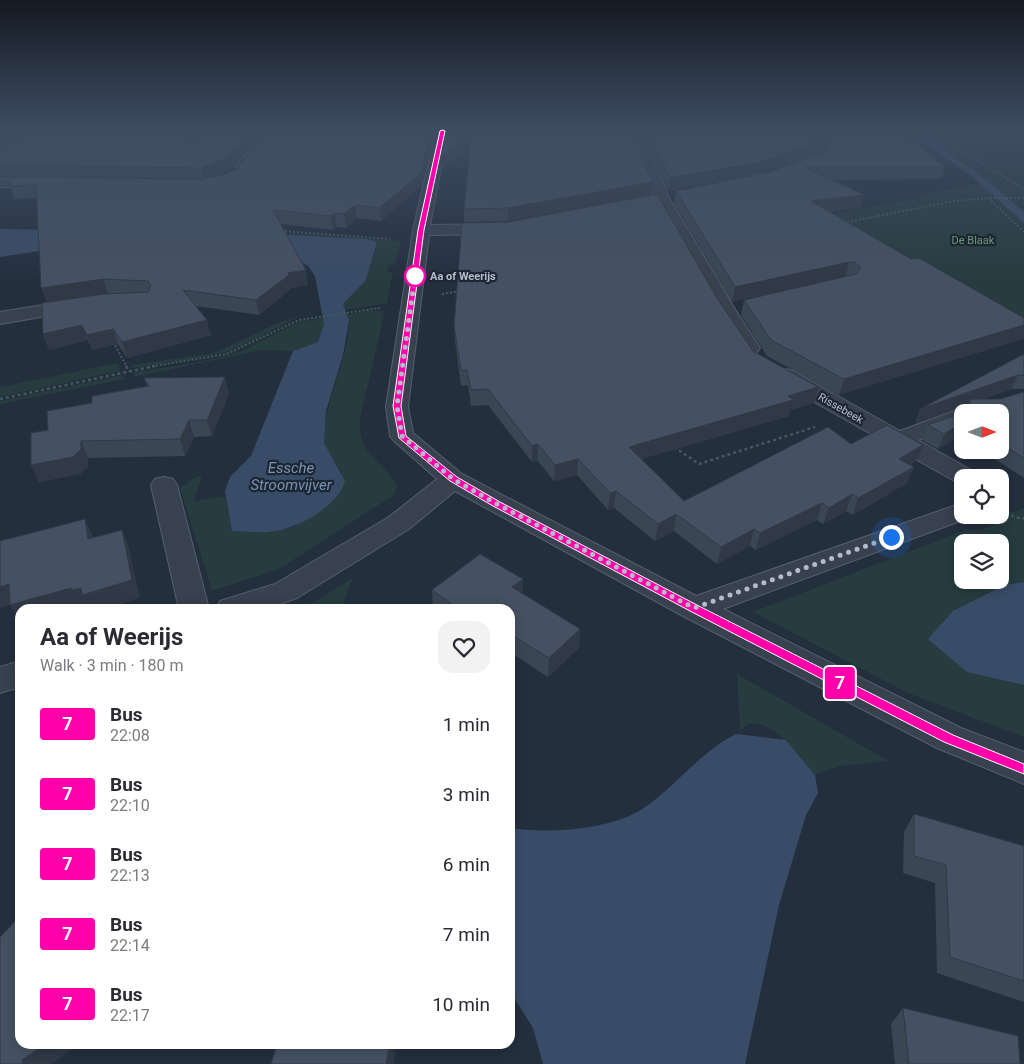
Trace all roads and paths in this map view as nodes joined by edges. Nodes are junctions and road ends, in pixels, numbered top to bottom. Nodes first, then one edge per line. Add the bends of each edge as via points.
1 (432, 181) edge
2 (654, 181) edge
3 (1010, 181) edge
4 (0, 183) edge
5 (56, 184) edge
6 (1024, 189) edge
7 (1024, 198) edge
8 (517, 226) edge
9 (274, 230) edge
10 (1024, 232) edge
11 (420, 236) junction
12 (98, 302) edge
13 (350, 311) dead end
14 (0, 318) edge
15 (113, 341) edge
16 (129, 371) junction
17 (0, 399) edge
18 (854, 415) junction
19 (954, 420) edge
20 (897, 440) junction
21 (667, 441) edge
22 (954, 471) edge
23 (453, 479) junction
24 (164, 485) dead end
25 (954, 514) edge
26 (1009, 515) edge
27 (1024, 518) edge
28 (193, 604) edge
29 (246, 604) edge
30 (694, 608) junction
31 (15, 676) edge
32 (0, 680) edge
33 (1024, 768) edge

1 - 11 street
2 - 18 street, Rissebeek via 661,198 735,309 758,361
3 - 6 path
4 - 5 street
7 - 10 path via 988,198
8 - 11 street
9 - 11 path
11 - 23 street via 397,406 402,436
12 - 14 street
13 - 16 path via 299,320 227,354
15 - 16 path
16 - 17 path
18 - 20 street, Rissebeek
18 - 21 path via 699,464
19 - 20 street
20 - 22 street, Rissebeek
23 - 29 street via 399,523 286,591
23 - 30 street
24 - 28 street
25 - 30 street
26 - 27 path
30 - 33 street via 949,738
31 - 32 street

